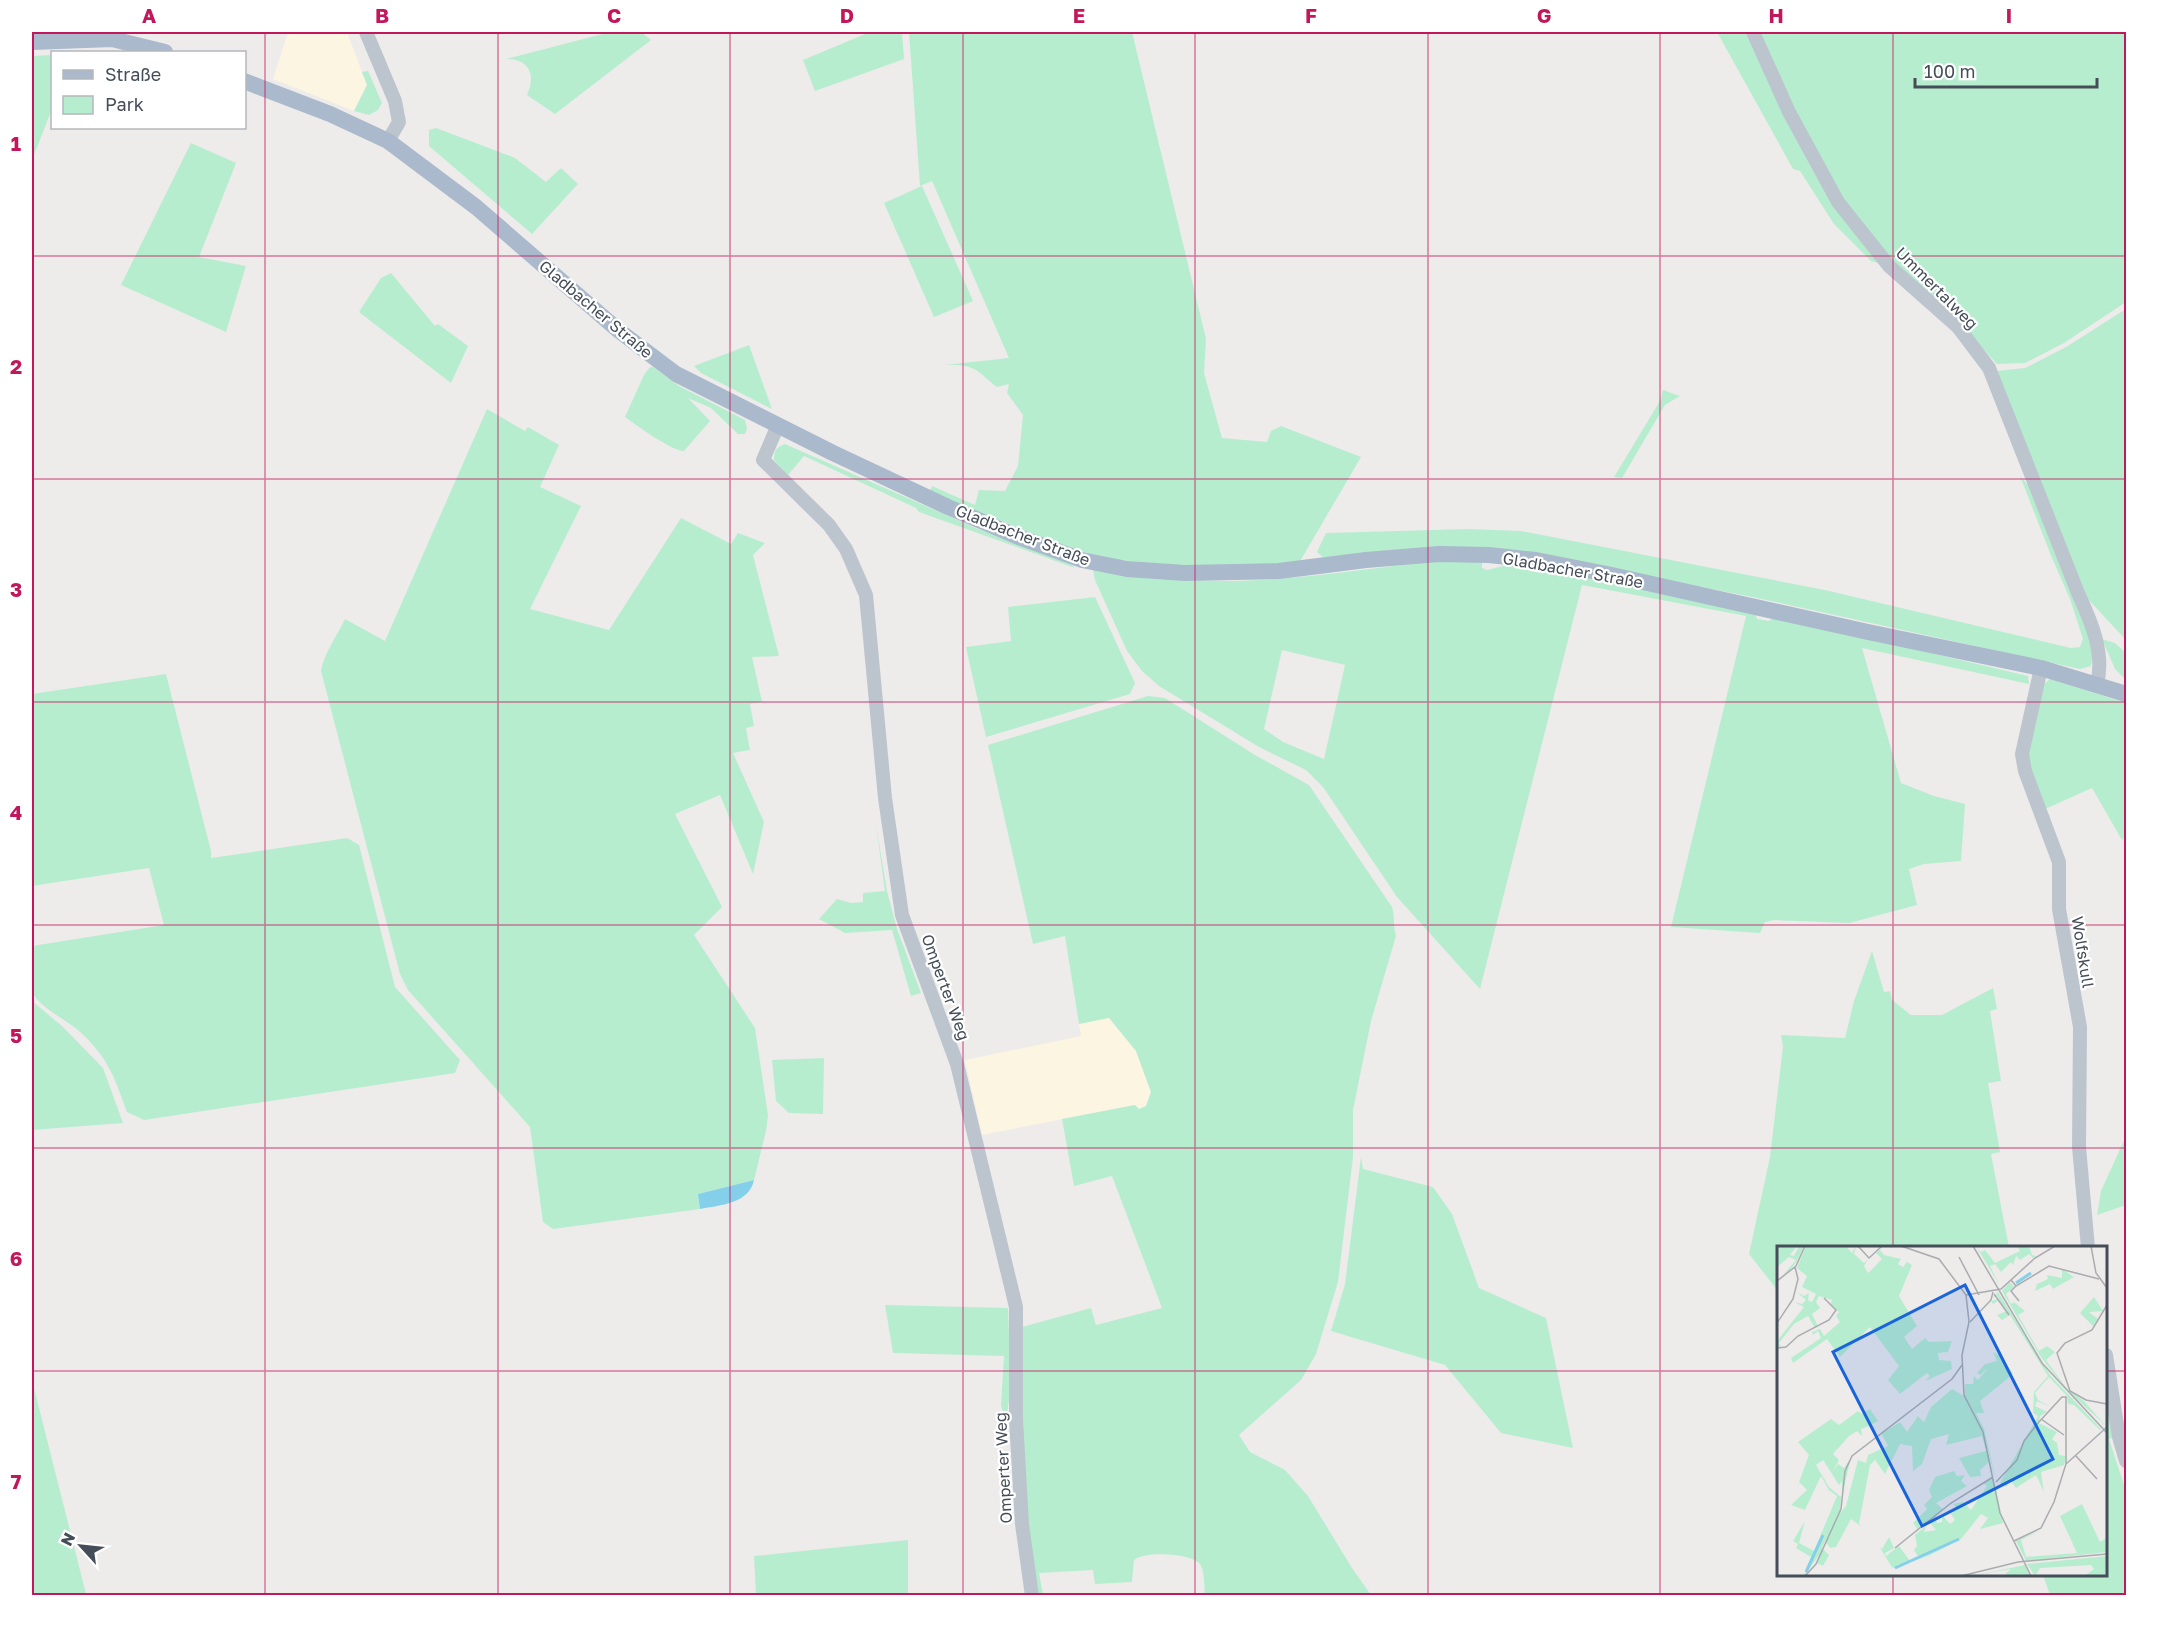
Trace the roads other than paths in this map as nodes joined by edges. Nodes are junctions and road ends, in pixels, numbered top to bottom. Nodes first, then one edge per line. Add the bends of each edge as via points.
1 (366, 32) edge
2 (1753, 32) edge
3 (114, 35) edge
4 (32, 42) edge
5 (162, 51) edge
6 (246, 82) edge
7 (388, 141) junction
8 (778, 425) junction
9 (2041, 668) junction
10 (2097, 684) junction
11 (2127, 694) edge
12 (2088, 1246) edge
13 (2107, 1361) edge
14 (2127, 1461) edge
15 (1032, 1596) edge

1 - 7 street via 395,101 399,122
2 - 10 street, Ummertalweg via 1789,112 1838,201 1889,266 1958,327 1989,369 2093,624 2100,671
3 - 4 main road
3 - 5 main road
6 - 7 main road, Gladbacher Straße
7 - 8 main road, Gladbacher Straße via 476,207 676,374
8 - 9 main road, Gladbacher Straße via 1016,536 1082,560 1127,569 1185,573 1279,570 1439,554 1489,555 1607,574
8 - 15 street, Omperter Weg via 763,460 829,525 846,549 866,595 885,798 902,915 957,1064 1016,1307 1016,1419
9 - 10 main road, Gladbacher Straße
9 - 12 street, Wolfskull via 2022,754 2059,862 2059,909 2080,1027 2079,1147
10 - 11 main road, Gladbacher Straße
13 - 14 street via 2119,1437

